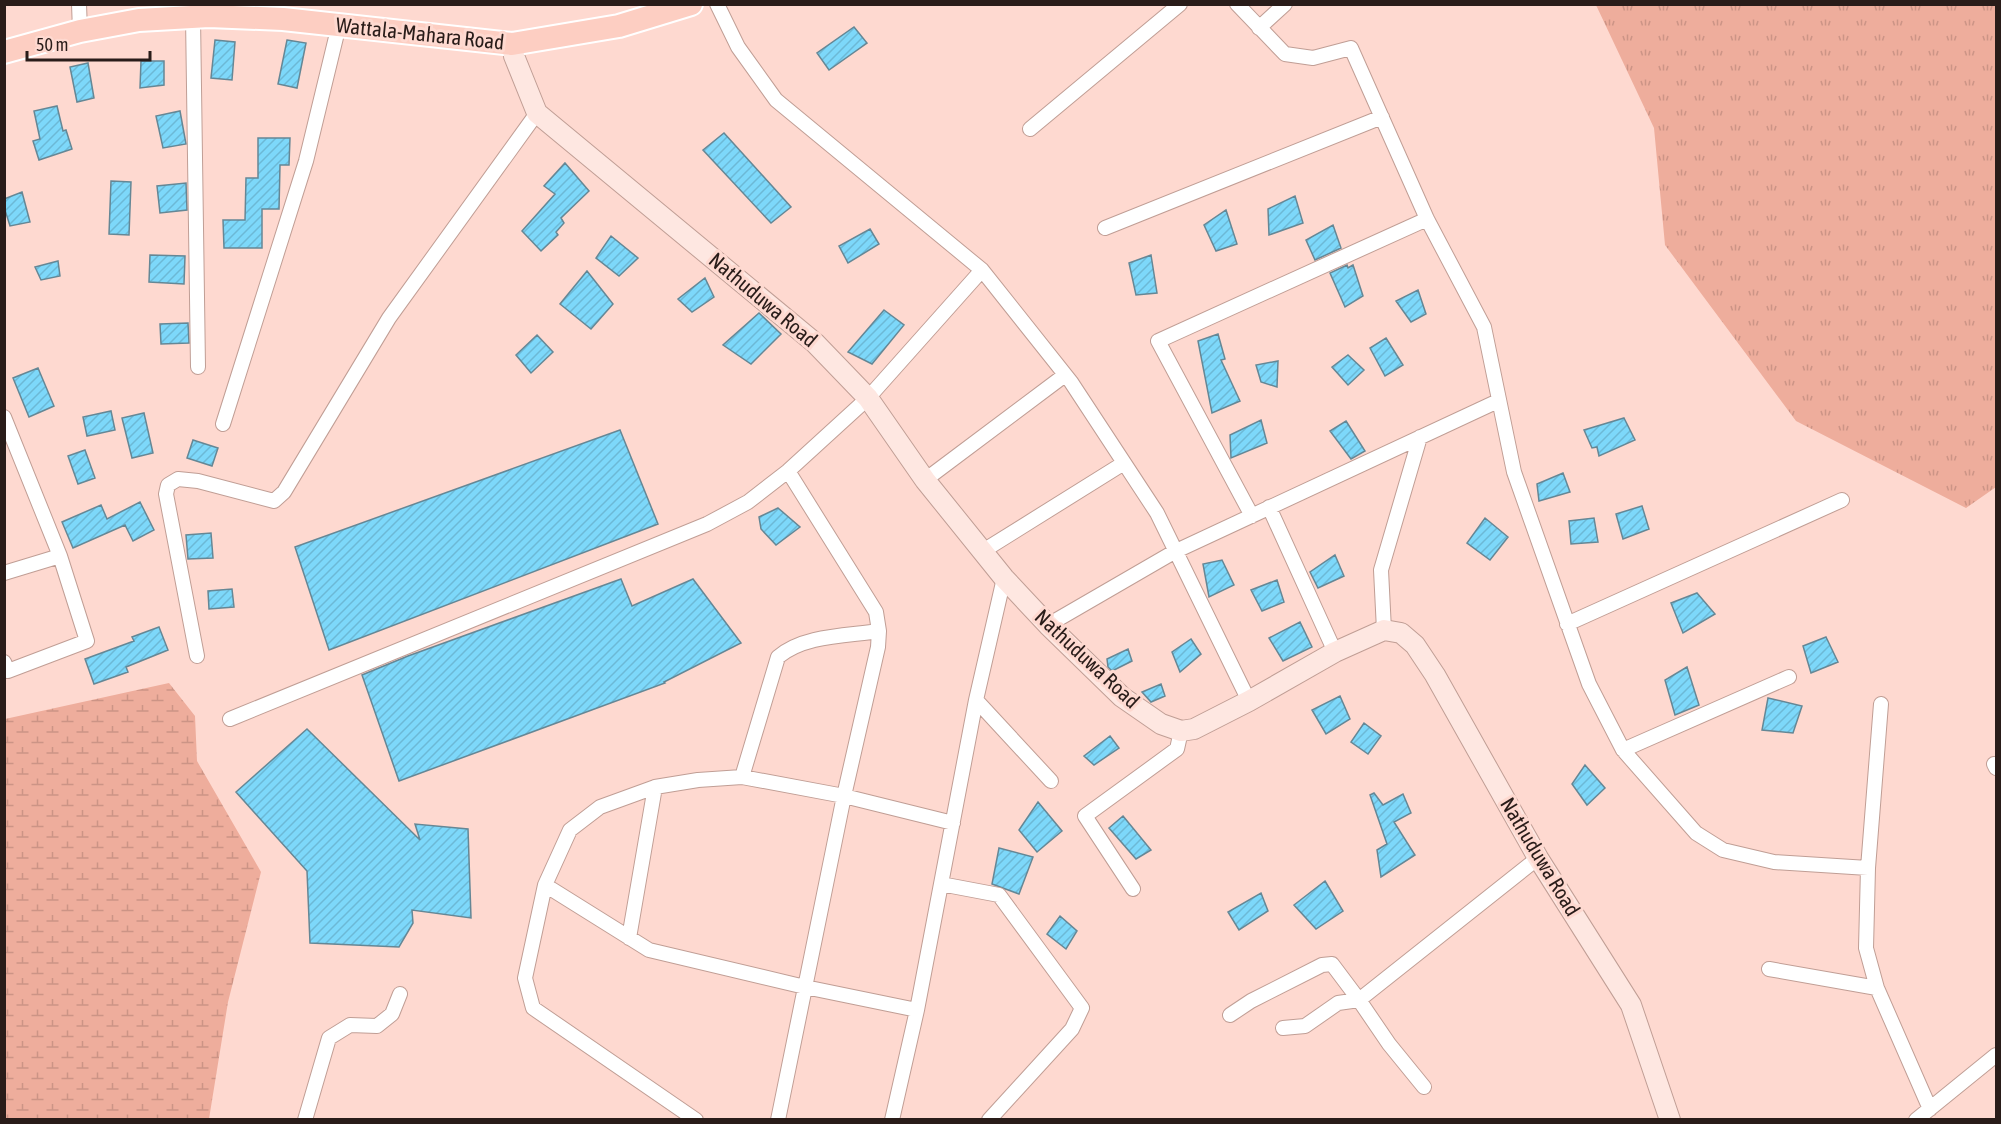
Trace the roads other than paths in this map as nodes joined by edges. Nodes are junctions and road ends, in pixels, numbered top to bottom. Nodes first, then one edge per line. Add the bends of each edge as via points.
1 (79, 4) edge
2 (691, 4) edge
3 (717, 4) edge
4 (1180, 4) edge
5 (1237, 4) edge
6 (1285, 4) edge
7 (204, 13) edge
8 (339, 25) junction
9 (1259, 28) junction
10 (80, 31) junction
11 (512, 44) junction
12 (4, 52) edge
13 (537, 113) junction
14 (1382, 117) junction
15 (1030, 129) dead end
16 (1427, 219) junction
17 (1105, 228) dead end
18 (982, 270) junction
19 (198, 367) dead end
20 (1065, 375) junction
21 (868, 398) junction
22 (1498, 400) junction
23 (4, 417) edge
24 (223, 424) dead end
25 (1420, 437) junction
26 (1124, 463) junction
27 (788, 471) junction
28 (926, 480) junction
29 (1842, 500) dead end
30 (1269, 507) junction
31 (1252, 516) junction
32 (983, 551) junction
33 (1174, 552) junction
34 (60, 556) junction
35 (4, 573) edge
36 (1004, 578) junction
37 (1567, 624) junction
38 (1048, 625) junction
39 (1384, 630) junction
40 (879, 632) junction
41 (1335, 652) junction
42 (197, 656) dead end
43 (4, 662) edge
44 (1789, 676) dead end
45 (976, 699) junction
46 (1249, 701) junction
47 (1881, 704) dead end
48 (230, 719) dead end
49 (1181, 731) junction
50 (1623, 750) junction
51 (742, 777) junction
52 (1051, 781) dead end
53 (655, 787) junction
54 (844, 796) junction
55 (953, 823) junction
56 (1538, 858) junction
57 (1868, 868) junction
58 (941, 884) junction
59 (544, 885) junction
60 (1133, 889) dead end
61 (629, 938) junction
62 (1769, 969) dead end
63 (805, 987) junction
64 (1877, 988) junction
65 (400, 994) dead end
66 (1359, 1000) junction
67 (917, 1010) junction
68 (1230, 1015) dead end
69 (1283, 1028) dead end
70 (1996, 1055) edge
71 (1424, 1087) dead end
72 (1930, 1108) junction
73 (305, 1119) edge
74 (696, 1119) edge
75 (778, 1119) edge
76 (892, 1119) edge
77 (989, 1119) edge
78 (1670, 1119) edge
79 (1916, 1119) edge

1 - 10 street
2 - 11 main road, Wattala-Mahara Road via 619,26
3 - 18 street via 738,46 776,100
4 - 15 street
5 - 9 street
6 - 9 street
7 - 8 main road, Wattala-Mahara Road
7 - 10 main road, Wattala-Mahara Road
7 - 19 street
8 - 11 main road, Wattala-Mahara Road
8 - 24 street via 306,160
9 - 14 street via 1285,54 1313,58 1351,48
10 - 12 main road, Wattala-Mahara Road
11 - 13 street, Nathuduwa Road
13 - 21 street, Nathuduwa Road via 816,343
13 - 42 street via 389,318 284,492 274,501 198,481 178,479 168,485 166,494
14 - 16 street
14 - 17 street
16 - 22 street via 1484,327
16 - 31 street via 1158,341
18 - 20 street
18 - 21 street
20 - 26 street
20 - 28 street
21 - 27 street
21 - 28 street, Nathuduwa Road
22 - 25 street
22 - 37 street via 1514,472
23 - 34 street
25 - 30 street
25 - 39 street via 1381,570
26 - 32 street
26 - 33 street via 1157,513
27 - 40 street via 876,612
27 - 48 street via 748,502 707,524
28 - 32 street, Nathuduwa Road
29 - 37 street
30 - 31 street
30 - 41 street
31 - 33 street
32 - 36 street, Nathuduwa Road
33 - 38 street
33 - 46 street
34 - 35 street
34 - 43 street via 87,641 8,671
36 - 38 street, Nathuduwa Road
36 - 45 street
37 - 50 street via 1589,684
38 - 49 street, Nathuduwa Road via 1122,697 1161,724
39 - 41 street
39 - 56 street, Nathuduwa Road via 1401,633 1415,645
40 - 51 street via 800,643 778,657
40 - 54 street
41 - 46 street
44 - 50 street
45 - 52 street
45 - 55 street
46 - 49 street via 1194,729
47 - 57 street
49 - 60 street via 1177,749 1085,816
50 - 57 street via 1696,833 1723,850 1774,862
51 - 53 street
51 - 54 street
53 - 59 street via 600,807 570,830
53 - 61 street
54 - 55 street
54 - 63 street
55 - 58 street
56 - 66 street
56 - 78 street, Nathuduwa Road via 1631,1005
57 - 64 street via 1866,948
58 - 67 street
58 - 77 street via 999,895 1082,1008 1072,1029
59 - 61 street
59 - 74 street via 525,978 533,1008
61 - 63 street via 649,950
62 - 64 street
63 - 67 street
63 - 75 street
64 - 72 street
65 - 73 street via 392,1014 377,1026 350,1025 329,1038
66 - 68 street via 1332,964 1322,965
66 - 69 street via 1338,1003 1305,1026
66 - 71 street
67 - 76 street
70 - 72 street
72 - 79 street

